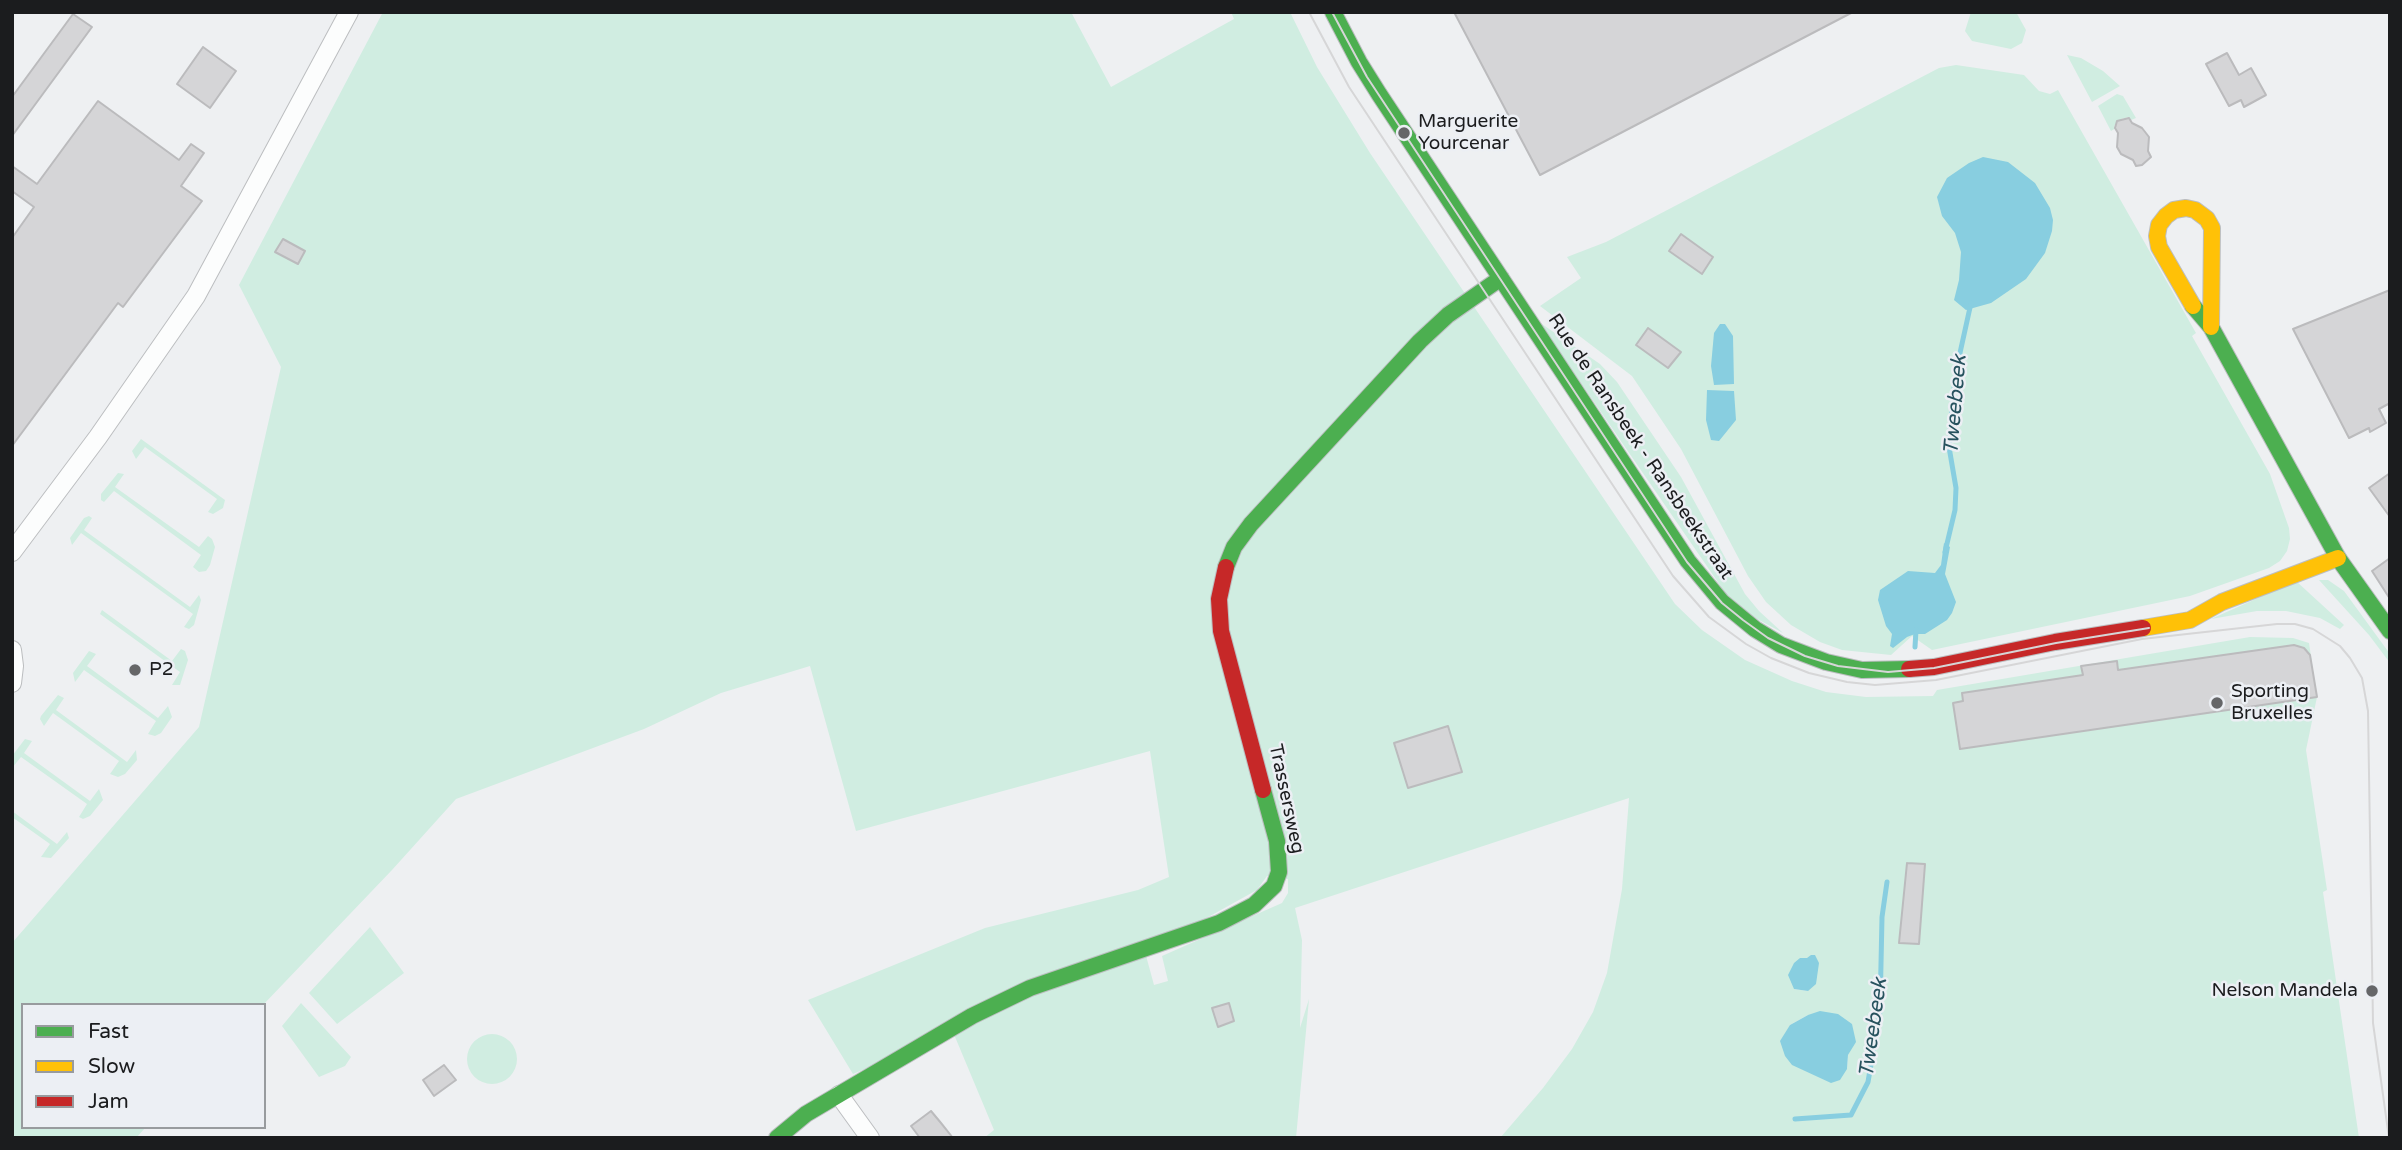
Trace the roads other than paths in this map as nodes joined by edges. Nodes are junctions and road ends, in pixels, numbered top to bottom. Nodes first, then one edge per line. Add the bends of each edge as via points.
1 (349, 12) edge
2 (1333, 12) edge
3 (1501, 278) junction
4 (2211, 327) junction
5 (12, 552) edge
6 (2338, 558) junction
7 (2390, 631) edge
8 (12, 650) edge
9 (12, 683) edge
10 (839, 1095) junction
11 (777, 1138) edge
12 (870, 1138) edge

1 - 5 street via 184,315
2 - 3 street, Rue de Ransbeek - Ransbeekstraat via 1379,94
3 - 6 street, Rue de Ransbeek - Ransbeekstraat via 1696,573 1755,629 1816,659 1862,670 1905,671 2179,623
3 - 10 street, Trassersweg via 1420,341 1251,524 1227,563 1219,599 1221,631 1277,841 1279,872 1274,886 1254,905 1219,923 1030,988 925,1042
4 - 4 street via 2212,228 2195,210 2174,210 2159,225 2159,247 2190,303
4 - 6 street
6 - 7 street
8 - 9 street
10 - 11 street, Trassersweg
10 - 12 street

